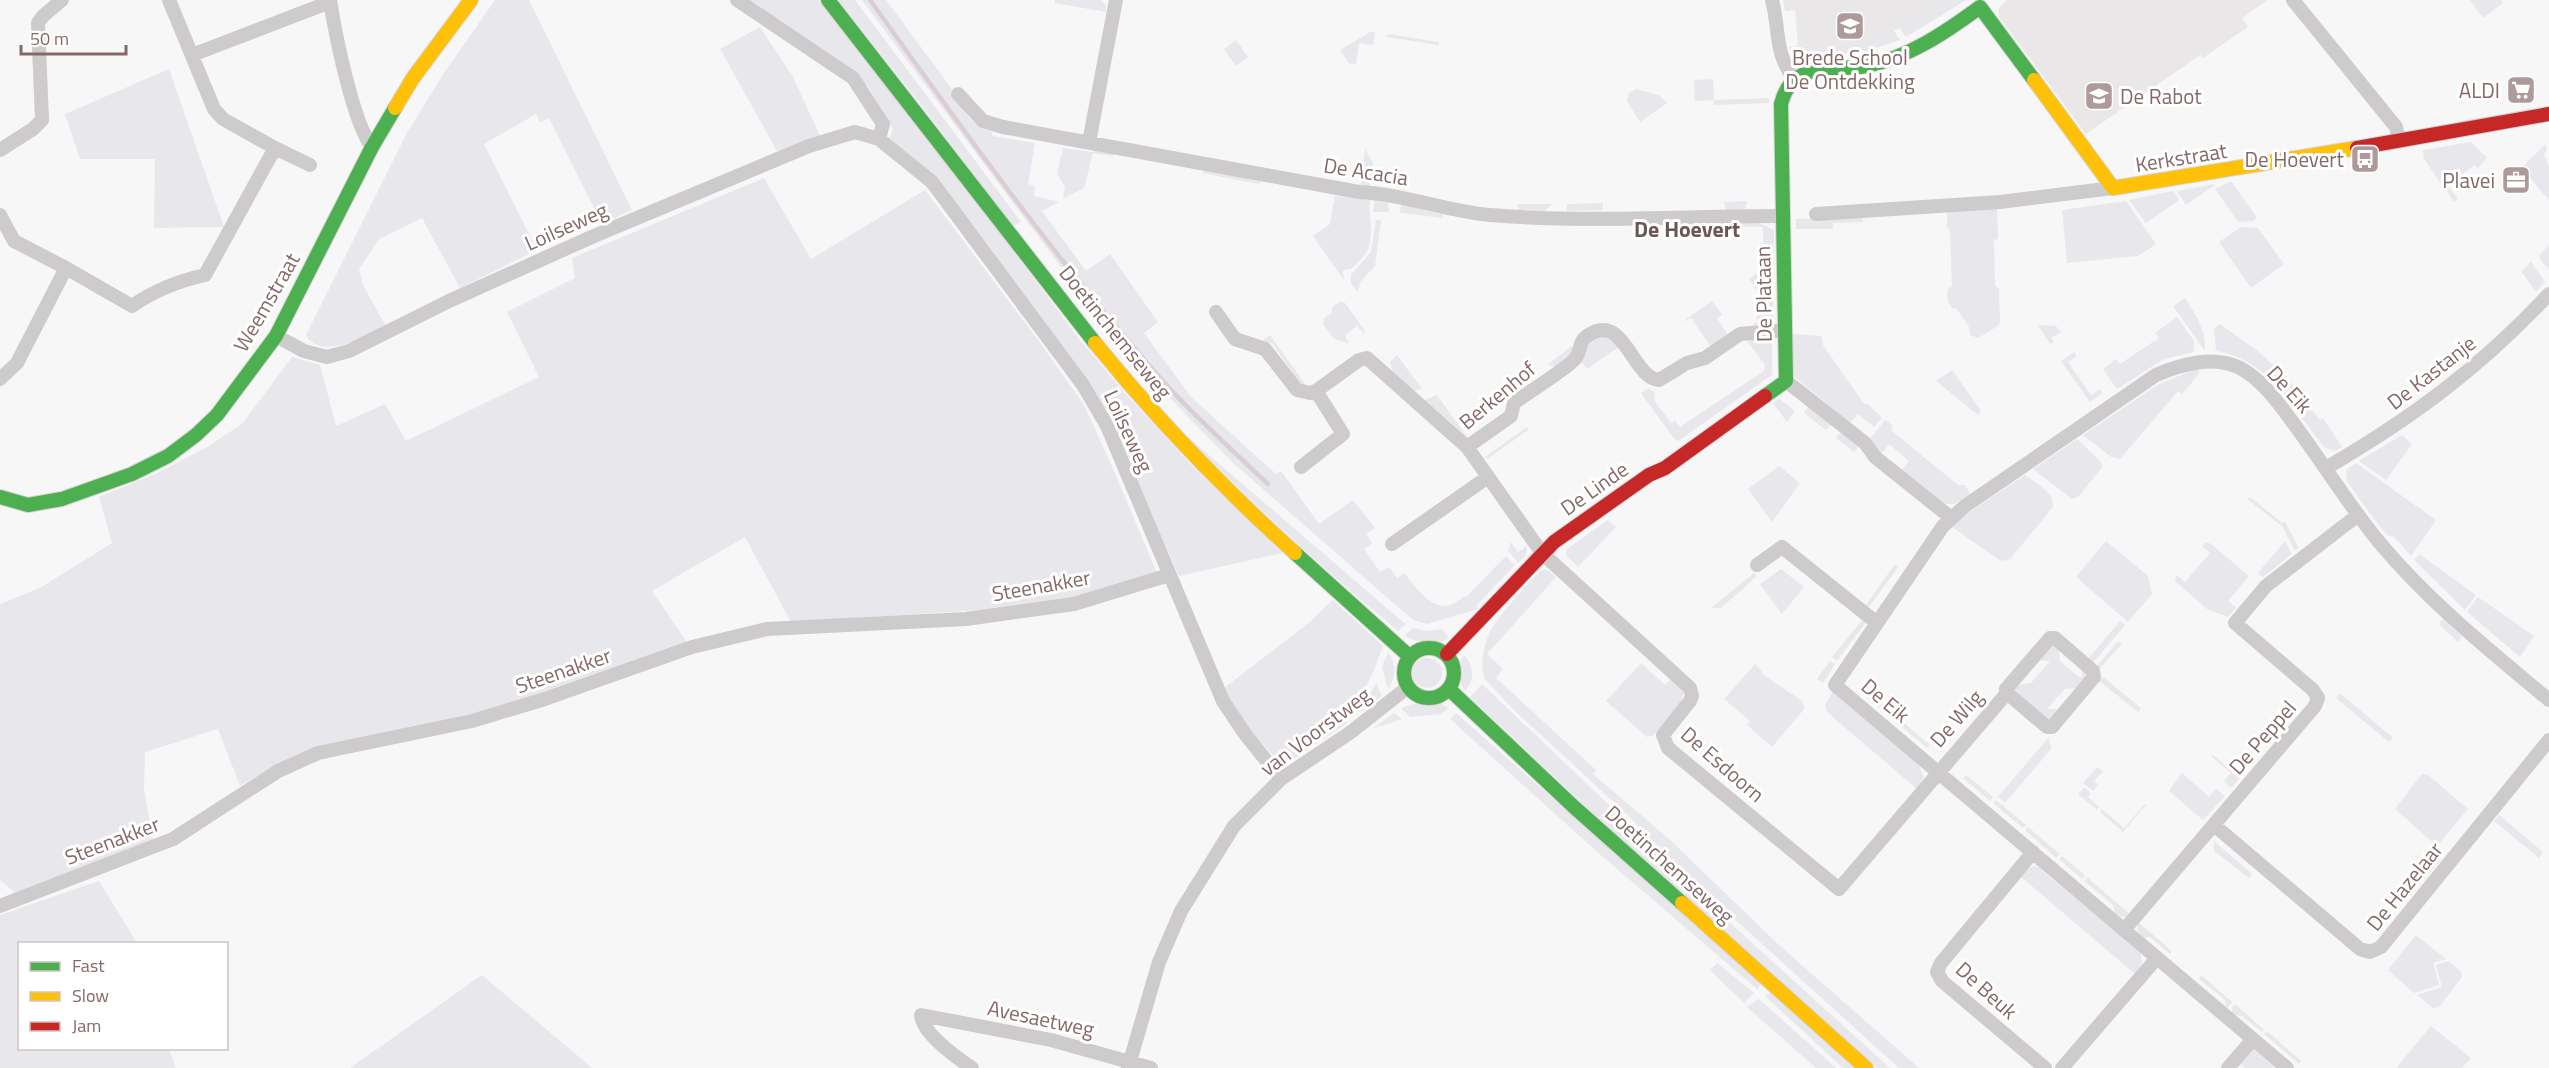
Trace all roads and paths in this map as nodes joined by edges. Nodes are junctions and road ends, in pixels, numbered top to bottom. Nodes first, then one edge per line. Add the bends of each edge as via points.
1 (62, 0) edge
2 (169, 0) edge
3 (471, 0) edge
4 (737, 0) edge
5 (828, 0) edge
6 (1116, 0) edge
7 (1772, 0) edge
8 (330, 1) edge
9 (2300, 2) edge
10 (1985, 3) edge
11 (192, 55) junction
12 (1794, 79) junction
13 (958, 94) dead end
14 (2548, 118) edge
15 (879, 139) junction
16 (2399, 141) junction
17 (1089, 142) junction
18 (372, 147) junction
19 (275, 148) junction
20 (0, 150) edge
21 (310, 165) dead end
22 (2113, 188) junction
23 (1816, 214) dead end
24 (0, 216) edge
25 (1784, 216) junction
26 (66, 268) junction
27 (2549, 294) edge
28 (1216, 312) dead end
29 (1785, 330) junction
30 (276, 336) junction
31 (0, 379) edge
32 (1786, 381) junction
33 (1316, 391) junction
34 (1467, 447) junction
35 (1301, 467) dead end
36 (2326, 468) junction
37 (1488, 477) junction
38 (0, 497) edge
39 (2358, 515) junction
40 (1950, 517) junction
41 (1392, 544) dead end
42 (1542, 553) junction
43 (1757, 565) dead end
44 (1169, 575) junction
45 (1877, 623) junction
46 (1447, 654) junction
47 (1409, 656) junction
48 (1408, 687) junction
49 (1449, 689) junction
50 (2007, 693) junction
51 (2549, 700) edge
52 (2549, 740) edge
53 (1938, 771) junction
54 (1281, 779) junction
55 (2214, 825) junction
56 (2033, 852) junction
57 (3, 901) edge
58 (2124, 930) junction
59 (2157, 958) junction
60 (2253, 1039) junction
61 (1129, 1065) edge
62 (972, 1068) edge
63 (1150, 1068) edge
64 (1866, 1068) edge
65 (2045, 1068) edge
66 (2062, 1068) edge
67 (2228, 1068) edge
68 (2287, 1068) edge

1 - 20 street via 38,23 42,120
2 - 11 street
3 - 18 street, Weemstraat via 413,78
4 - 15 street via 853,78 884,124
5 - 47 street, Doetinchemseweg via 1140,398 1262,523
6 - 17 street
7 - 12 street via 1779,51
8 - 11 street
8 - 18 street via 353,104 363,135
9 - 16 street via 2396,127
10 - 12 street via 1939,35 1891,59 1851,68 1810,71
10 - 22 street
11 - 19 street via 214,109 223,119
12 - 25 street, De Plataan via 1780,104
13 - 17 street, De Acacia via 976,115 990,124
14 - 16 street, Kerkstraat
15 - 30 street, Loilseweg via 855,132 809,146 594,236 349,351 327,357 304,351
15 - 44 street, Loilseweg via 932,182 1083,385 1107,426
16 - 22 street, Kerkstraat
17 - 25 street, De Acacia via 1489,214 1564,218
18 - 30 street, Weemstraat
19 - 21 street
19 - 26 street via 206,275 178,281 132,306
22 - 23 street, Kerkstraat via 2000,202
24 - 26 street via 14,241
25 - 29 street, De Plataan
26 - 31 street via 16,363
27 - 36 street, De Kastanje via 2499,346 2432,401
28 - 33 street via 1235,339 1265,349 1297,390
29 - 32 street, De Plataan
29 - 34 street, Berkenhof via 1740,333 1705,358 1659,380 1648,376 1613,334 1593,332 1580,343 1574,360 1514,403 1511,416
30 - 38 street, Weemstraat via 217,415 168,456 132,474 62,499 28,505
32 - 40 street
32 - 42 street, De Linde
33 - 34 street, Berkenhof via 1367,358
33 - 35 street via 1343,434
34 - 37 street, Berkenhof
36 - 39 street, De Eik
36 - 40 street, De Eik via 2282,408 2252,377 2225,364 2190,363 2156,375
37 - 41 street
37 - 42 street, Berkenhof
39 - 51 street, De Eik via 2397,563 2447,614
39 - 55 street, De Peppel via 2265,586 2235,623 2318,698
40 - 45 street, De Eik
42 - 46 street, De Linde
42 - 53 street, De Esdoorn via 1690,688 1690,701 1663,735 1668,748 1839,889
43 - 45 street via 1782,547
44 - 54 street, Loilseweg via 1223,701
44 - 57 street, Steenakker via 1074,604 966,619 767,629 692,647 472,721 318,753 278,771 173,838
45 - 53 street, De Eik via 1835,685
46 - 47 street via 1428,647
46 - 49 street via 1454,665
47 - 48 street via 1404,666
48 - 49 street via 1416,695 1428,698
48 - 54 street, van Voorstweg via 1351,732
49 - 64 street, Doetinchemseweg
50 - 50 street, De Wilg via 2006,689 2050,638 2055,638 2093,671 2094,677 2052,727 2047,727
50 - 53 street, De Wilg
52 - 55 street, De Hazelaar via 2381,947 2370,952 2360,949
53 - 56 street
54 - 61 street, van Voorstweg via 1234,826 1180,911 1158,962
55 - 58 street, De Peppel
56 - 58 street
56 - 65 street, De Beuk via 1937,972 1942,981
58 - 59 street
59 - 60 street
59 - 66 street
60 - 67 street
60 - 68 street
61 - 62 street, Avesaetweg via 1051,1040 921,1015 921,1024 936,1040
61 - 63 street, Avesaetweg

